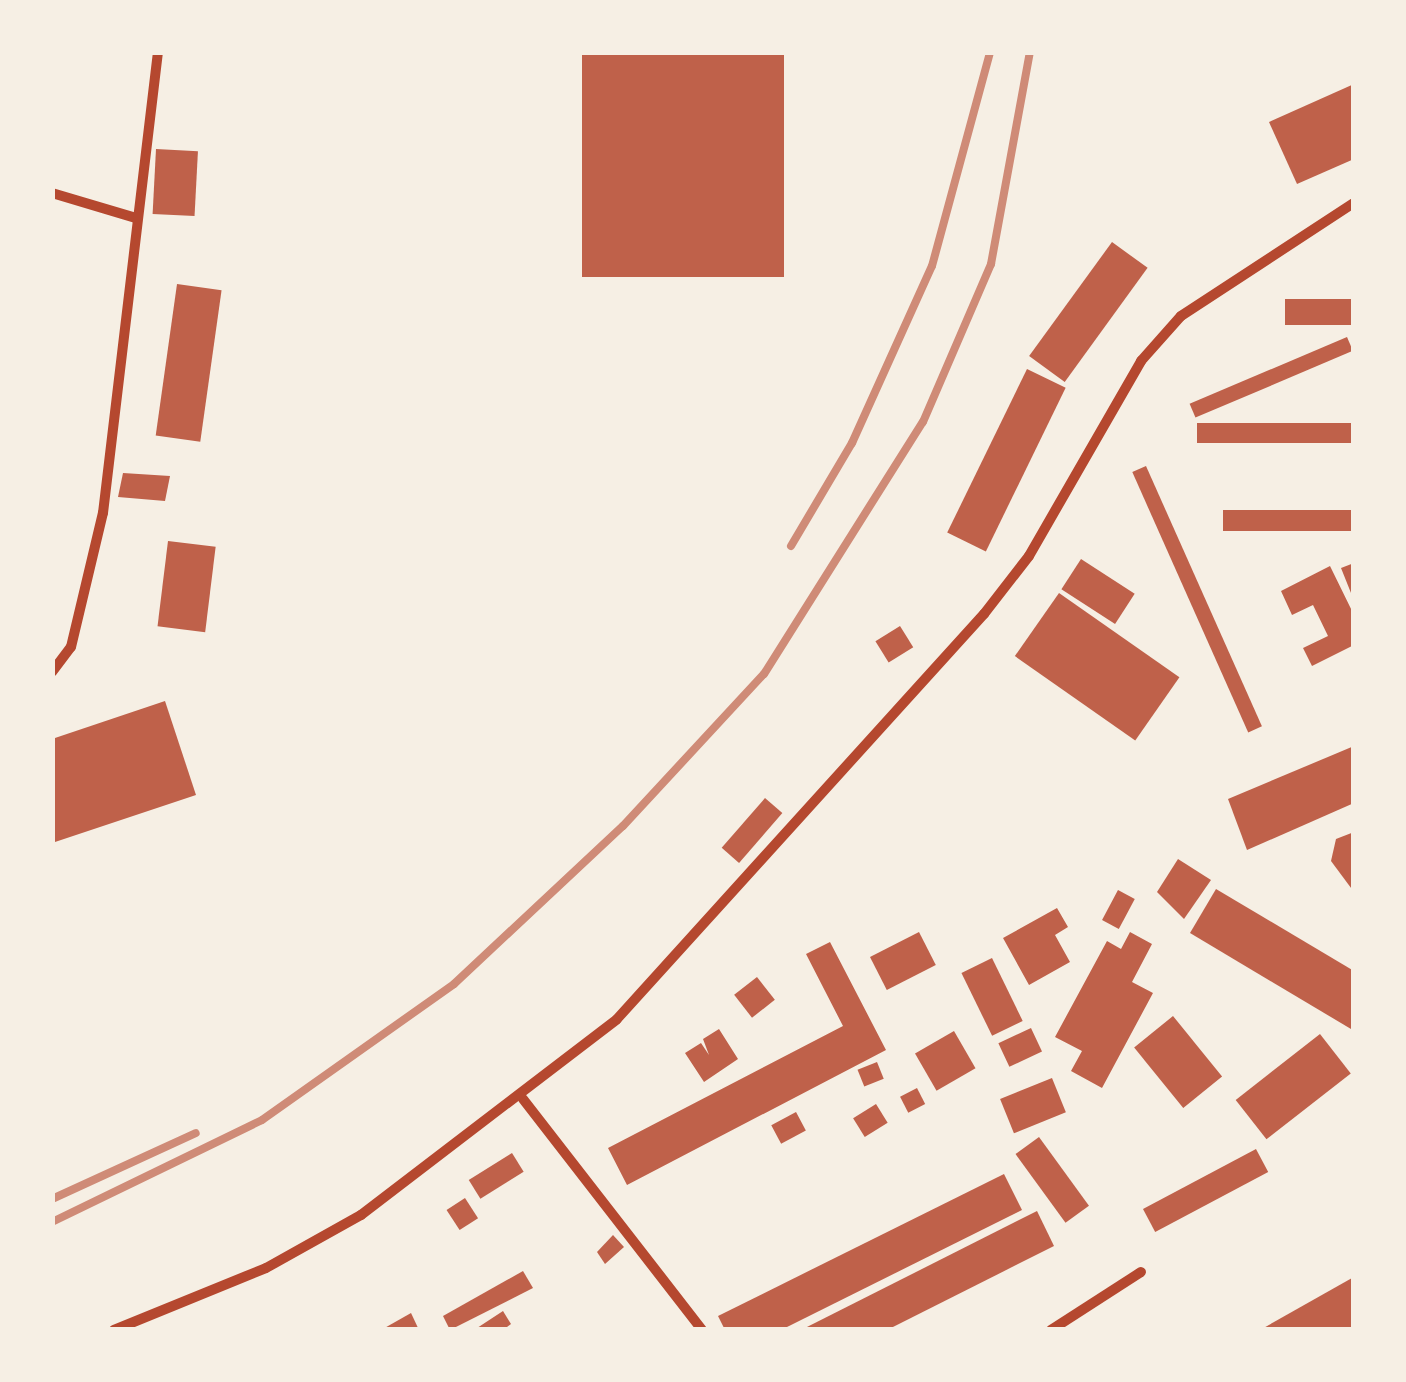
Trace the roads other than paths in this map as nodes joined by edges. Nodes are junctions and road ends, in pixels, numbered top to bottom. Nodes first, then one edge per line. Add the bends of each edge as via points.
1 (158, 52) edge
2 (52, 192) edge
3 (1354, 203) edge
4 (136, 218) junction
5 (52, 672) edge
6 (523, 1099) junction
7 (1141, 1272) dead end
8 (114, 1330) edge
9 (702, 1330) edge
10 (1051, 1330) edge

1 - 4 street
2 - 4 street
3 - 6 street via 1181,316 1141,361 1029,556 984,614 691,943
4 - 5 street via 103,513 71,646
6 - 8 street via 345,1224 266,1268
6 - 9 street
7 - 10 street

